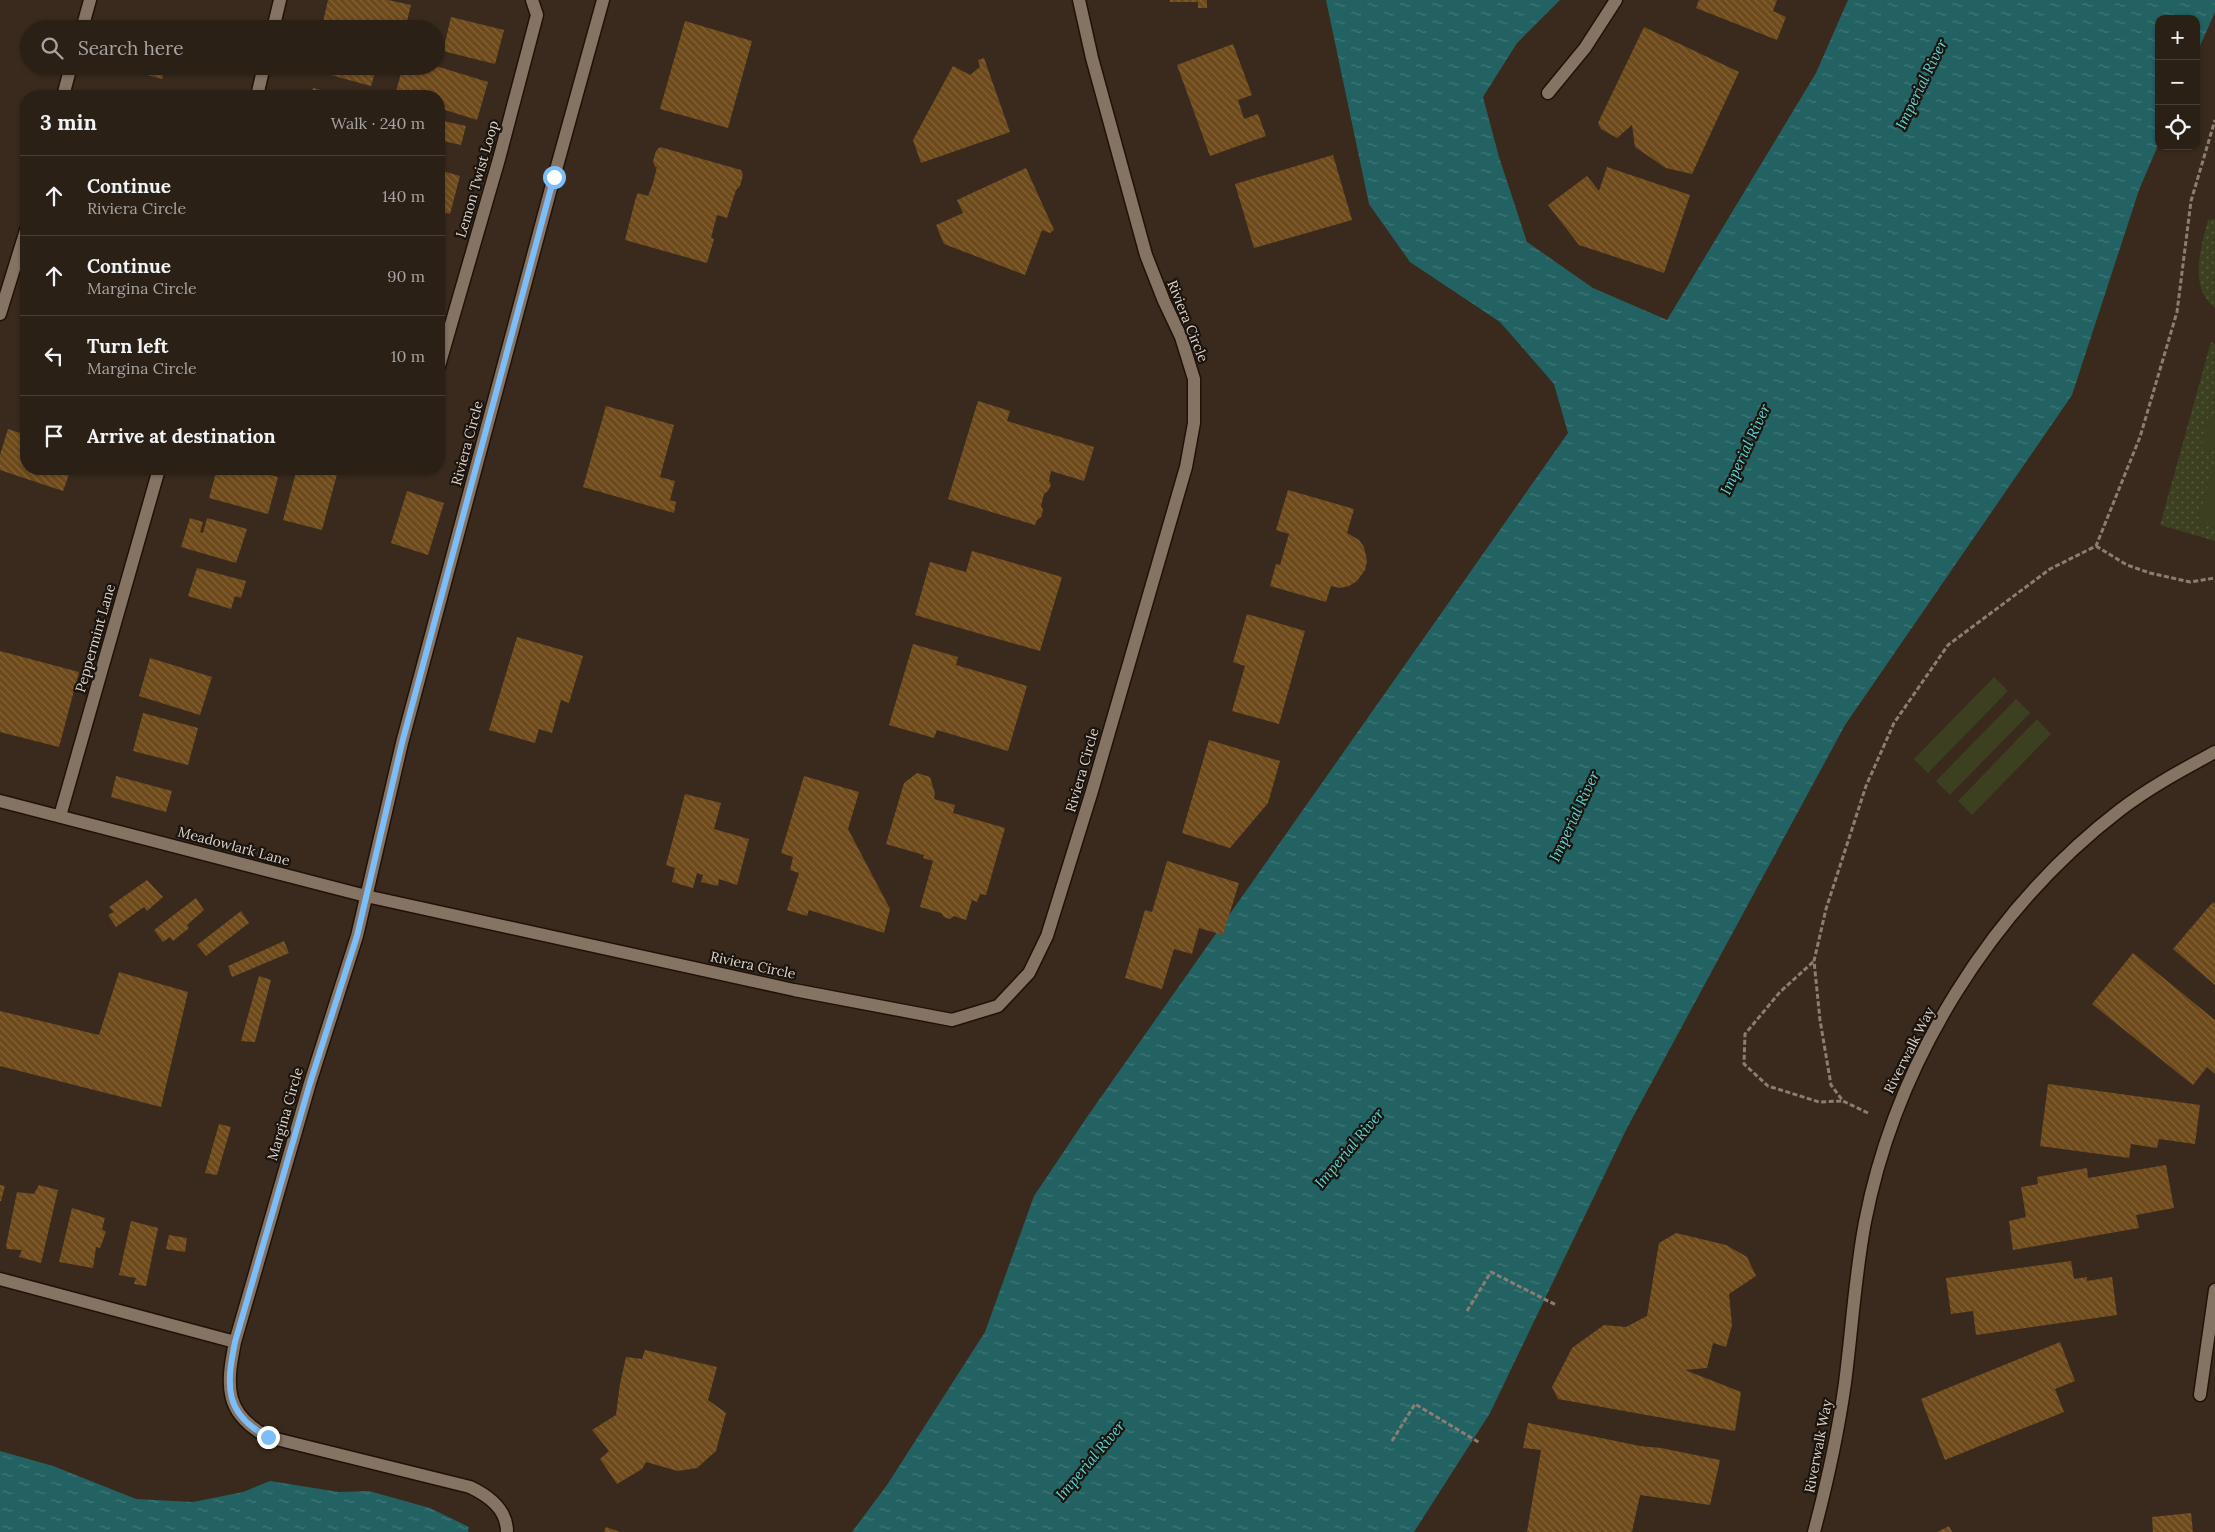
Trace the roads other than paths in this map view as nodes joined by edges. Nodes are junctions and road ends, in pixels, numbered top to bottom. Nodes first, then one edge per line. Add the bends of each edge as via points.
1 (90, 0) edge
2 (280, 0) edge
3 (532, 0) edge
4 (603, 0) edge
5 (1079, 0) edge
6 (1616, 0) edge
7 (84, 20) edge
8 (275, 20) edge
9 (69, 75) edge
10 (262, 75) edge
11 (65, 90) edge
12 (258, 90) edge
13 (1548, 93) dead end
14 (20, 249) edge
15 (0, 314) edge
16 (445, 345) edge
17 (157, 475) edge
18 (2215, 752) edge
19 (0, 801) edge
20 (60, 816) junction
21 (366, 896) junction
22 (461, 916) joint
23 (0, 1278) edge
24 (2215, 1290) edge
25 (235, 1342) junction
26 (2200, 1395) dead end
27 (507, 1532) edge
28 (1814, 1532) edge

1 - 7 street
2 - 8 street
3 - 16 street, Lemon Twist Loop via 537,15
4 - 21 street, Riviera Circle via 402,743
5 - 22 street, Riviera Circle via 1146,255 1181,337 1194,379 1194,423 1186,467 1092,790 1047,936 1029,973 998,1006 952,1020 794,990
6 - 13 street via 1585,48
9 - 11 street
10 - 12 street
14 - 15 street
17 - 20 street, Peppermint Lane
18 - 28 street, Riverwalk Way via 2156,784 2119,811 2049,874 1991,941 1962,981 1917,1064 1899,1102 1873,1183 1864,1225 1845,1385 1828,1480
19 - 20 street, Meadowlark Lane
20 - 21 street, Meadowlark Lane
21 - 22 street, Meadowlark Lane
21 - 25 street, Margina Circle via 357,936 310,1083
23 - 25 street
24 - 26 street
25 - 27 street, Margina Circle via 229,1372 231,1396 240,1416 254,1429 268,1437 470,1487 487,1495 500,1508

